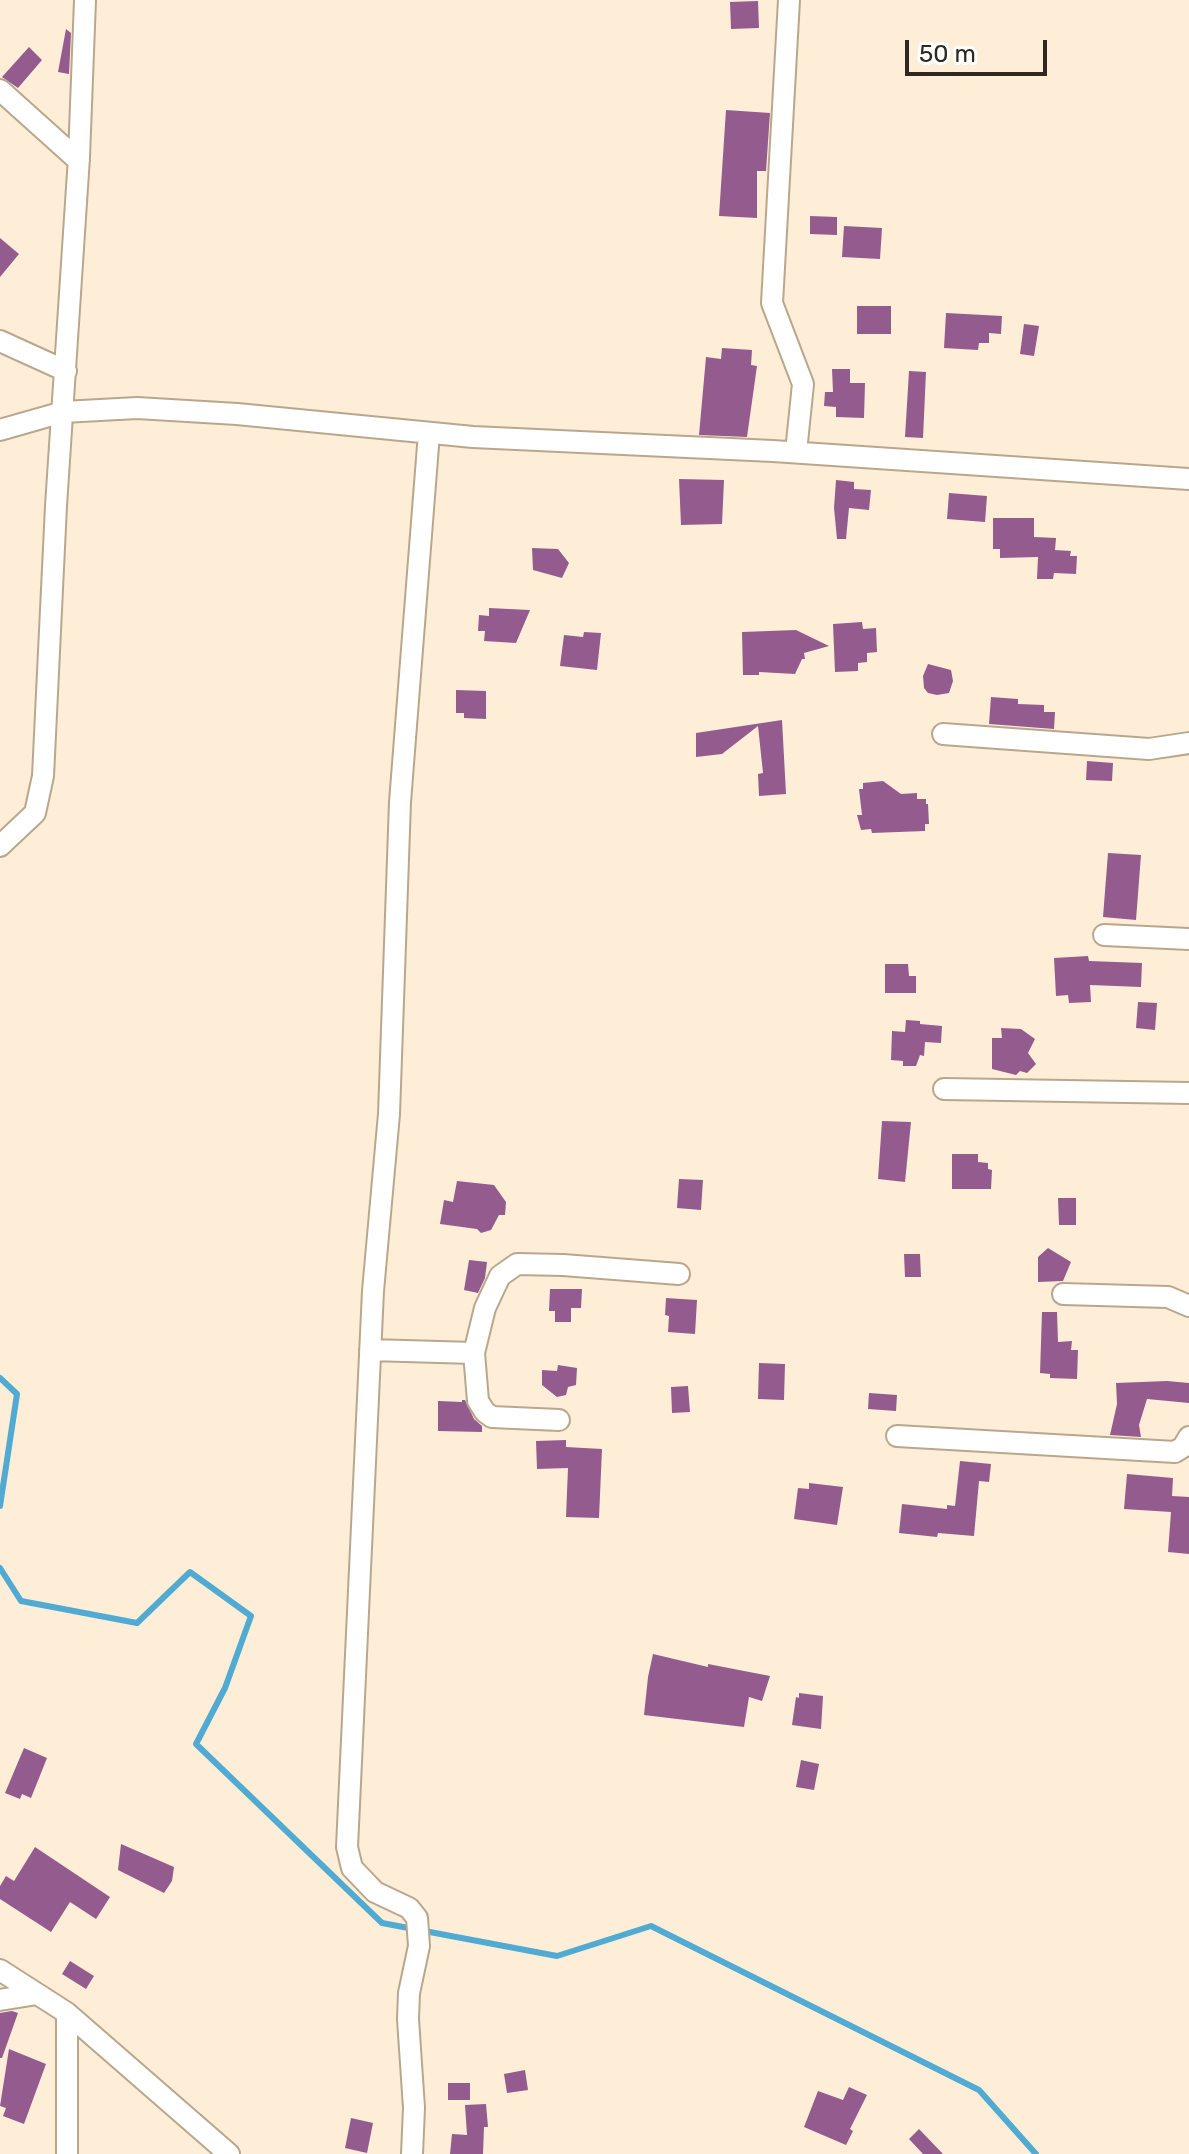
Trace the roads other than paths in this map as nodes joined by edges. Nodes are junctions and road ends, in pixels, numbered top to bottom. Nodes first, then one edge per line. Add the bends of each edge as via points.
1 (85, 0) edge
2 (789, 0) edge
3 (0, 90) edge
4 (79, 161) junction
5 (0, 341) edge
6 (66, 371) junction
7 (63, 412) junction
8 (0, 430) edge
9 (429, 433) junction
10 (796, 452) junction
11 (1189, 479) edge
12 (943, 734) dead end
13 (1189, 743) edge
14 (0, 846) edge
15 (1104, 935) dead end
16 (1189, 939) edge
17 (944, 1089) dead end
18 (1189, 1093) edge
19 (679, 1274) dead end
20 (1063, 1294) dead end
21 (1189, 1306) edge
22 (370, 1350) junction
23 (474, 1353) junction
24 (559, 1420) dead end
25 (897, 1436) dead end
26 (1189, 1437) edge
27 (0, 1970) edge
28 (37, 1994) junction
29 (0, 2000) edge
30 (67, 2013) junction
31 (67, 2154) edge
32 (229, 2154) edge
33 (412, 2154) edge

1 - 4 street
2 - 10 street via 772,303 803,384
3 - 4 street
4 - 6 street
5 - 6 street
6 - 7 street
7 - 8 street
7 - 9 street via 137,408
7 - 14 street via 43,776 35,813
9 - 10 street
9 - 22 street via 400,802 389,1114
10 - 11 street
12 - 13 street via 1149,749
15 - 16 street
17 - 18 street
19 - 23 street via 517,1264 500,1276
20 - 21 street via 1168,1297
22 - 23 street
22 - 33 street via 347,1847 352,1868 375,1892 409,1908 417,1918 419,1946 408,2019
23 - 24 street via 478,1401 485,1412 492,1417
25 - 26 street via 1175,1452
27 - 28 street
28 - 29 street
28 - 30 street
30 - 31 street
30 - 32 street

